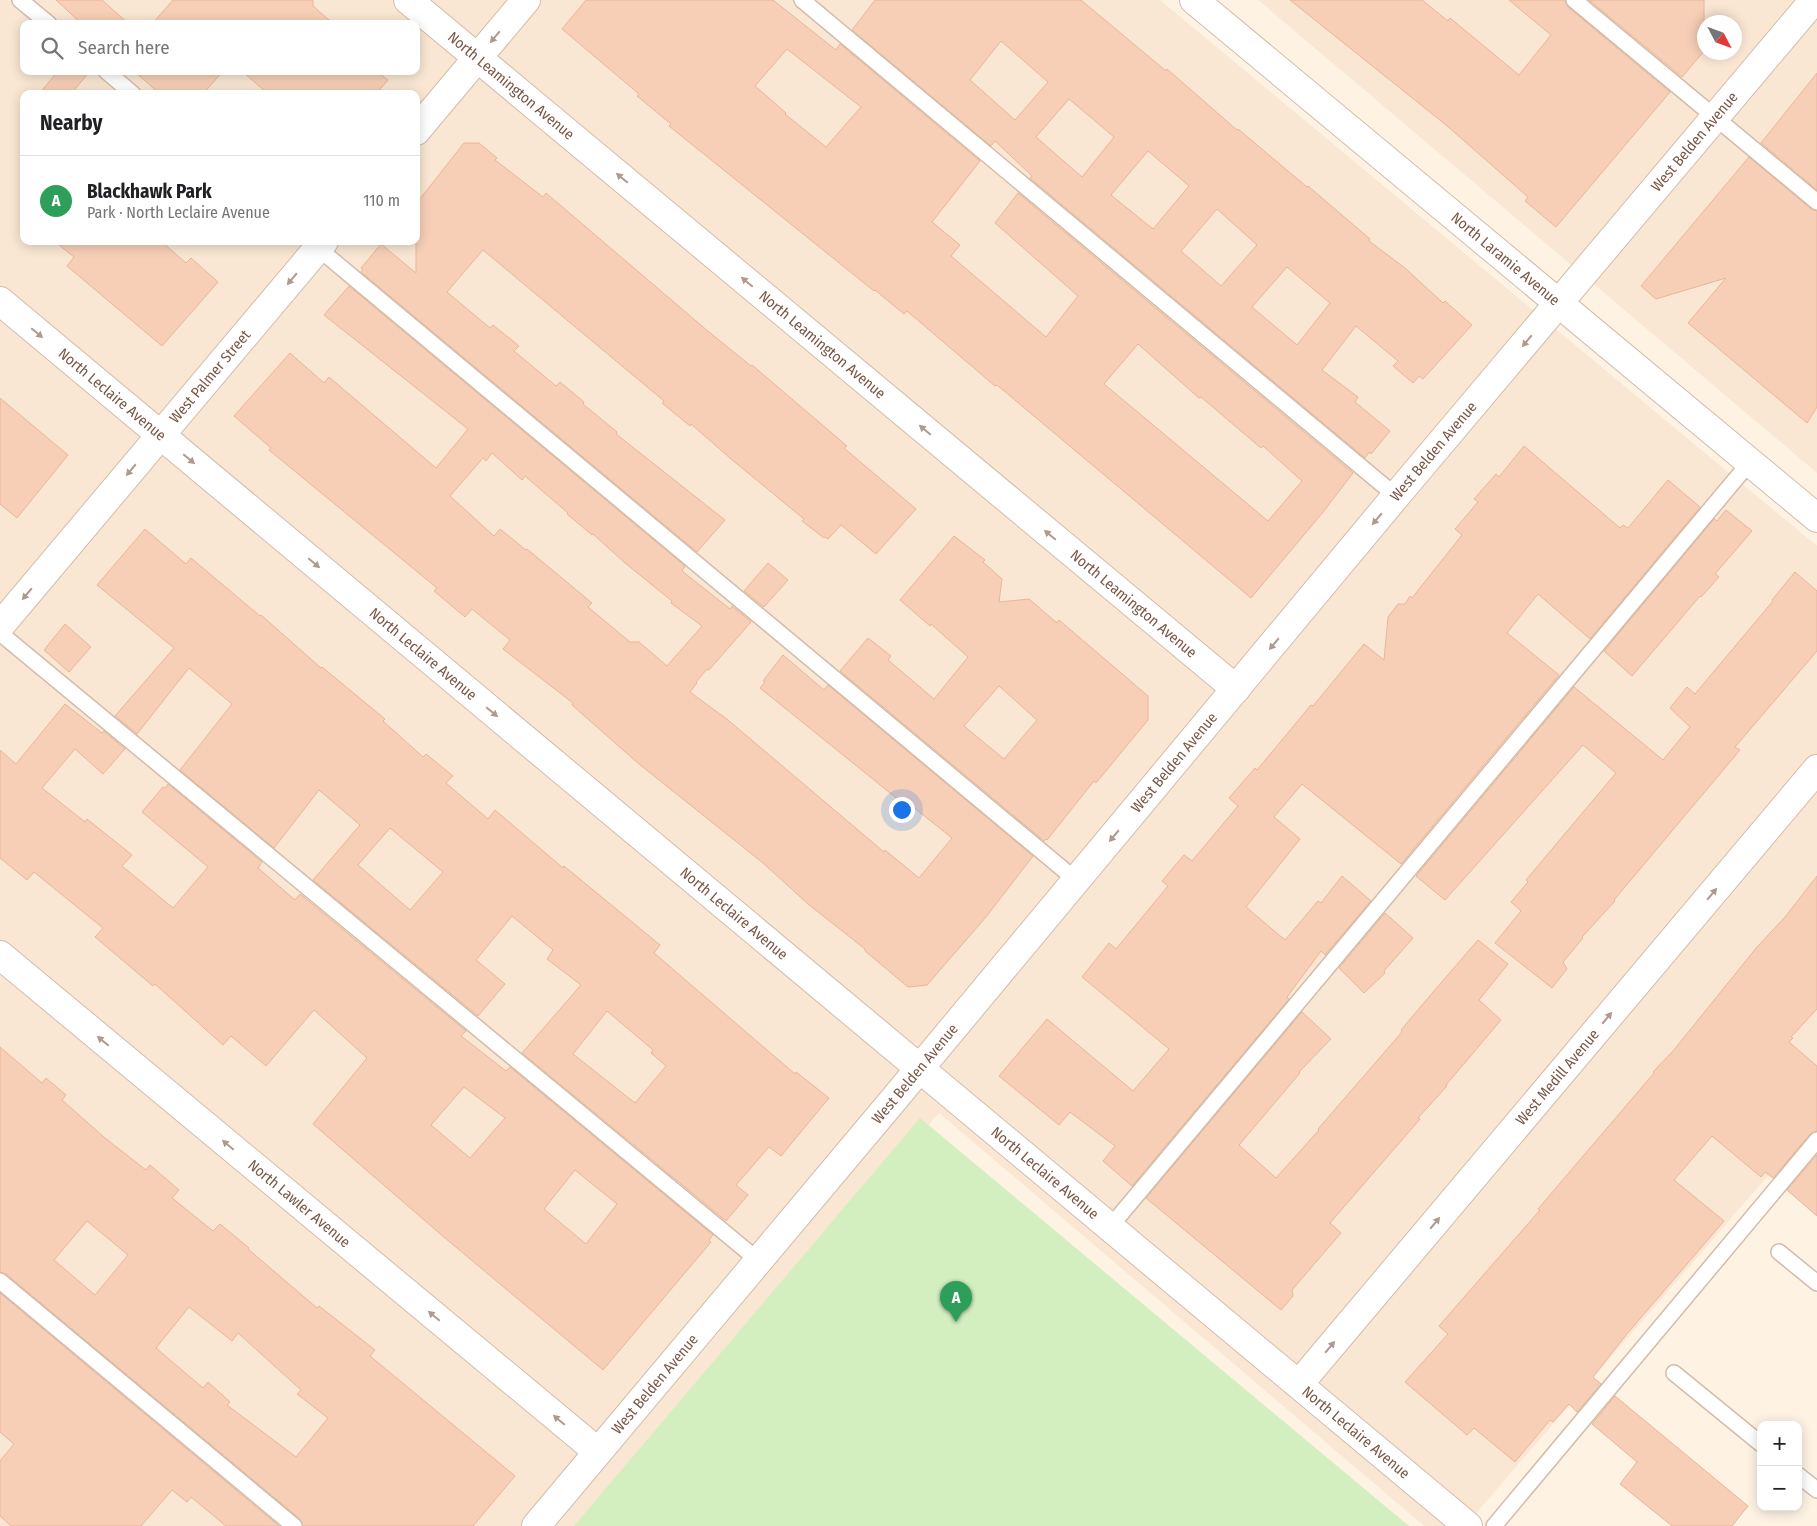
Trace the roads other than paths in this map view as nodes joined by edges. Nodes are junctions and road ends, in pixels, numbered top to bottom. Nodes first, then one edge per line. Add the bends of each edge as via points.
1 (20, 0) edge
2 (408, 0) edge
3 (526, 0) edge
4 (802, 0) edge
5 (1194, 0) edge
6 (1574, 0) edge
7 (1814, 0) edge
8 (43, 20) edge
9 (478, 58) junction
10 (111, 75) edge
11 (127, 90) edge
12 (1715, 118) junction
13 (420, 126) edge
14 (1817, 202) edge
15 (316, 245) edge
16 (318, 245) edge
17 (0, 301) edge
18 (1558, 304) junction
19 (161, 436) junction
20 (1750, 462) junction
21 (1396, 496) junction
22 (1817, 518) edge
23 (0, 626) edge
24 (0, 633) edge
25 (1236, 689) junction
26 (1817, 769) edge
27 (1076, 880) junction
28 (0, 955) edge
29 (920, 1068) junction
30 (1817, 1140) edge
31 (1110, 1227) junction
32 (1779, 1252) dead end
33 (759, 1261) junction
34 (0, 1281) edge
35 (1817, 1283) edge
36 (1674, 1373) dead end
37 (1298, 1384) junction
38 (1757, 1441) edge
39 (596, 1452) junction
40 (1802, 1478) edge
41 (1817, 1490) edge
42 (294, 1526) edge
43 (536, 1526) edge
44 (1468, 1526) edge
45 (1494, 1526) edge

1 - 8 lane
2 - 9 street, North Leamington Avenue
3 -> 9 street
4 - 21 lane
5 - 18 street, North Laramie Avenue
6 - 12 lane
7 - 12 street, West Belden Avenue
9 - 13 street
25 -> 9 street, North Leamington Avenue
10 - 11 lane
12 - 14 lane
12 - 18 street, West Belden Avenue
15 -> 19 street, West Palmer Street
16 - 27 lane
17 -> 19 street, North Leclaire Avenue
18 - 20 street, North Laramie Avenue
18 -> 21 street, West Belden Avenue
19 -> 23 street, West Palmer Street
19 -> 29 street, North Leclaire Avenue
20 - 22 street, North Laramie Avenue
20 - 31 lane
21 -> 25 street, West Belden Avenue
24 - 33 lane
25 -> 27 street, West Belden Avenue
37 -> 26 street, West Medill Avenue
27 - 29 street, West Belden Avenue
39 -> 28 street, North Lawler Avenue
29 - 31 street, North Leclaire Avenue
29 - 33 street, West Belden Avenue
30 - 45 lane
31 - 37 street, North Leclaire Avenue
32 - 35 lane
33 - 39 street, West Belden Avenue
34 - 42 lane
36 - 38 lane
37 - 44 street, North Leclaire Avenue
39 - 43 street, West Belden Avenue
40 - 41 lane

